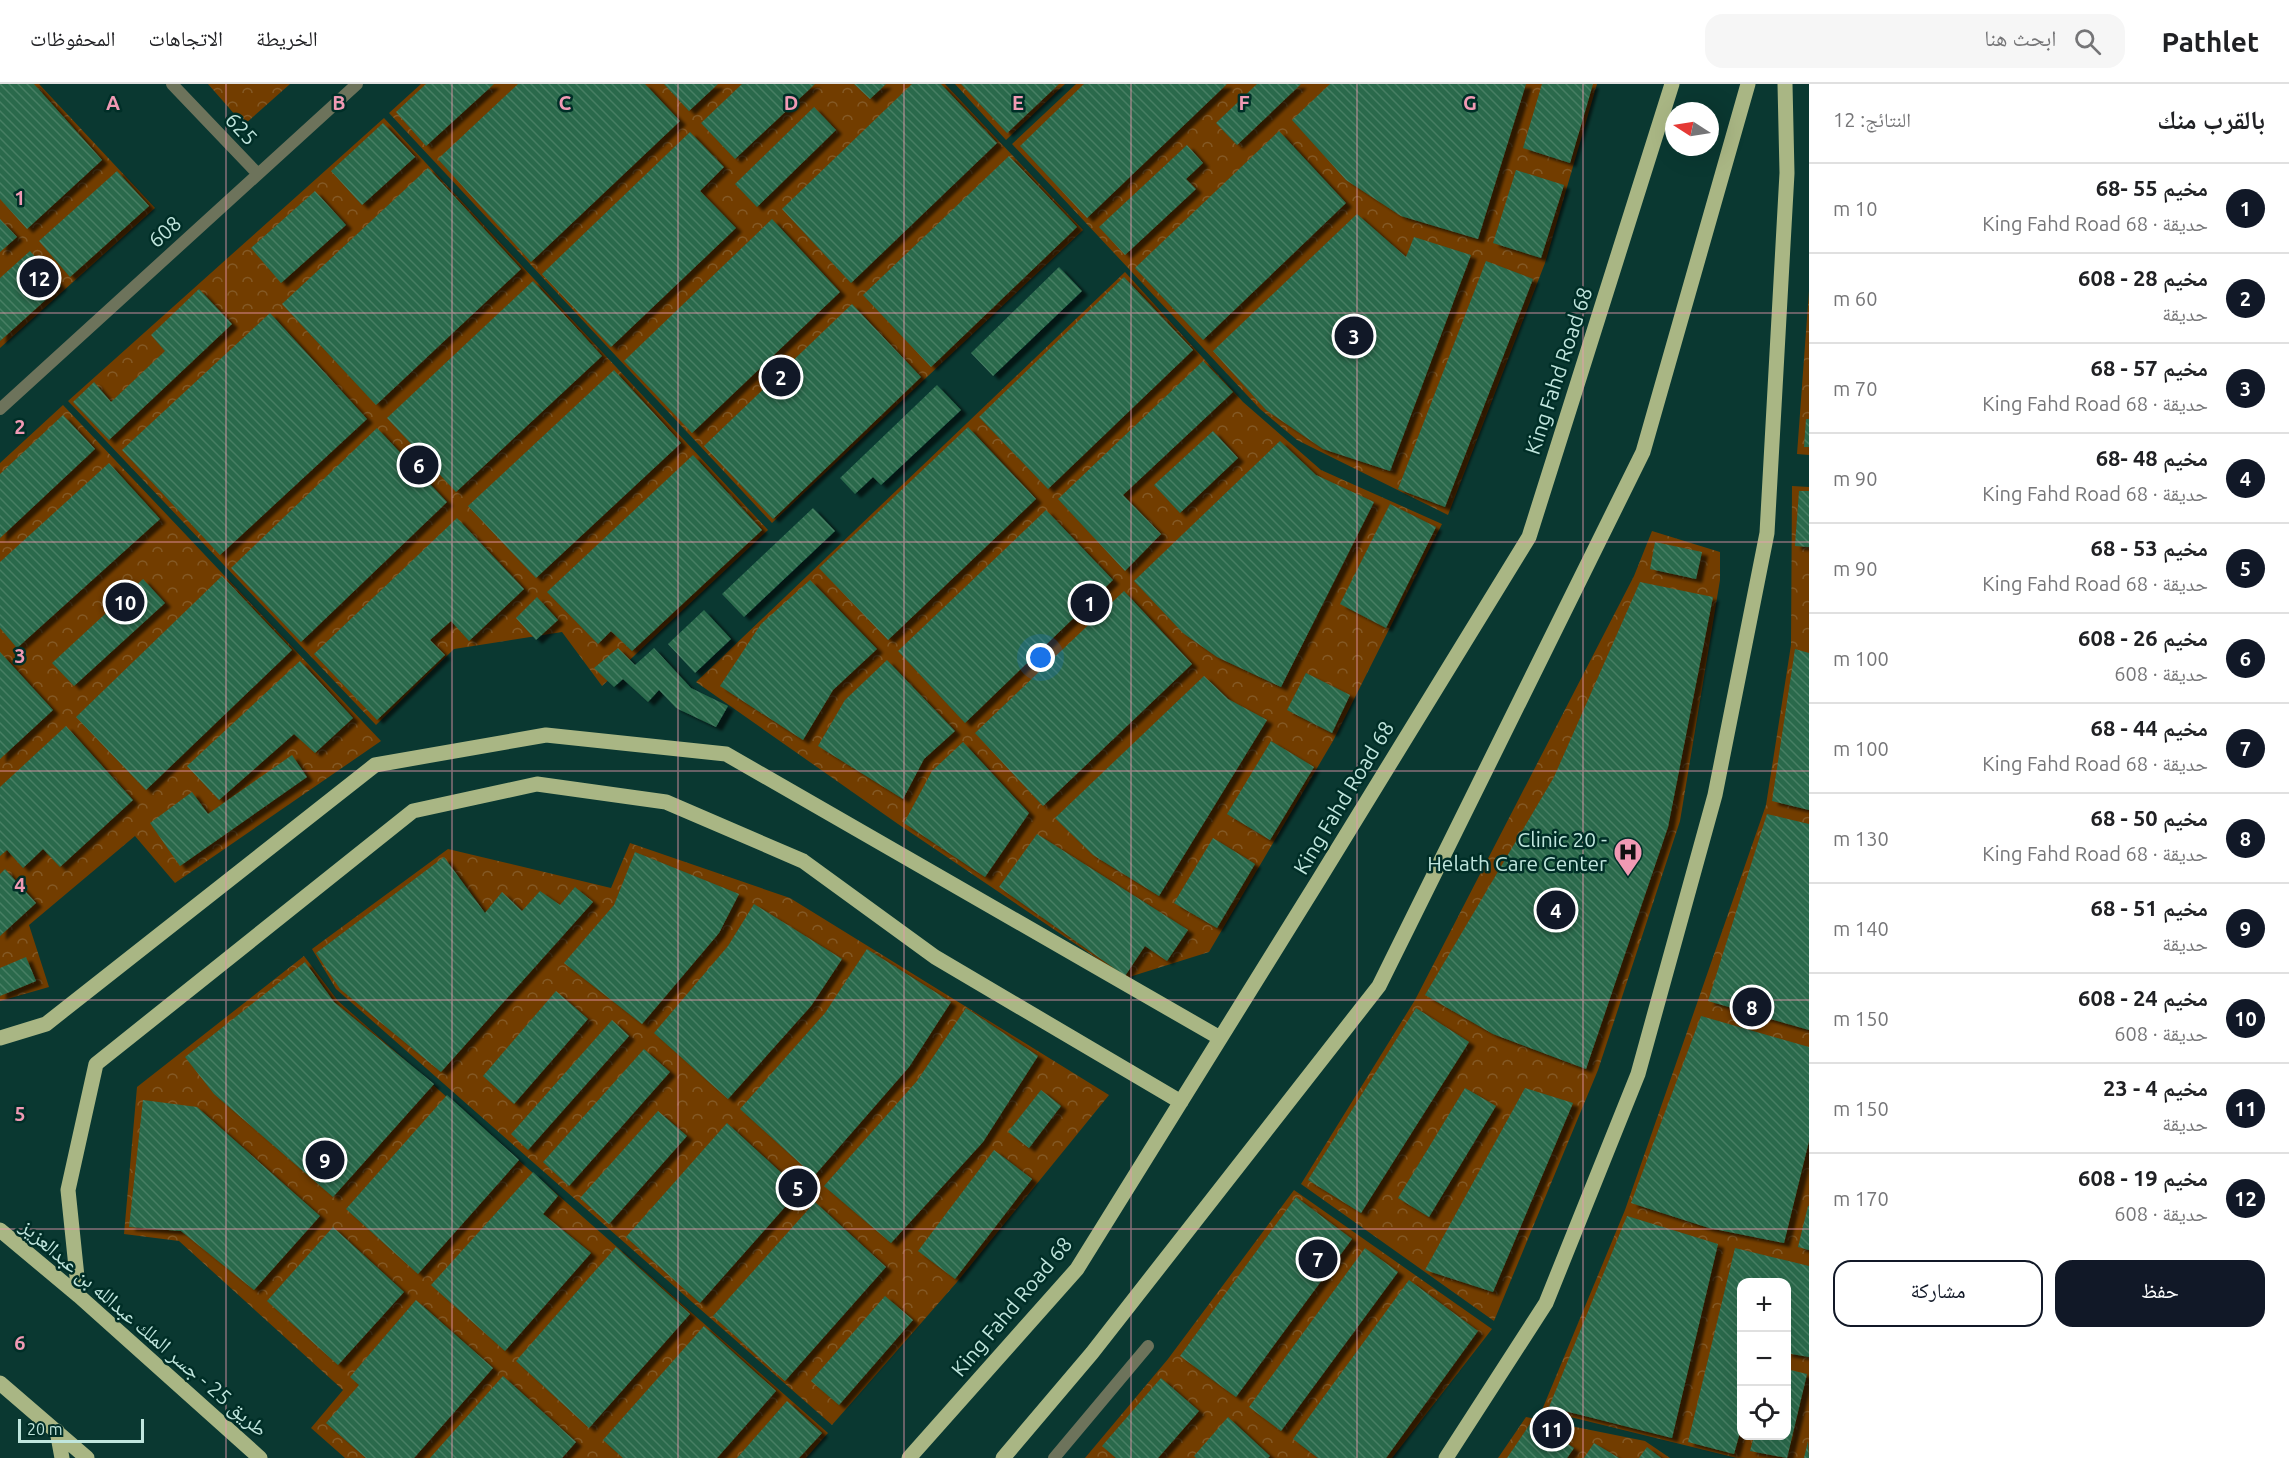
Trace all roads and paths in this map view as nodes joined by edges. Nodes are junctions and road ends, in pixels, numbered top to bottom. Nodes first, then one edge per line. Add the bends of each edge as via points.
1 (172, 84) edge
2 (357, 84) edge
3 (1672, 84) edge
4 (1748, 84) edge
5 (1785, 84) edge
6 (258, 174) junction
7 (0, 409) edge
8 (0, 1038) edge
9 (1220, 1038) junction
10 (1181, 1102) junction
11 (0, 1230) edge
12 (79, 1296) junction
13 (1148, 1346) dead end
14 (0, 1383) edge
15 (57, 1431) junction
16 (62, 1458) edge
17 (87, 1458) edge
18 (260, 1458) edge
19 (909, 1458) edge
20 (1003, 1458) edge
21 (1054, 1458) edge
22 (1446, 1458) edge

1 - 6 street, 625
2 - 6 street, 608
3 - 9 main road, King Fahd Road 68 via 1529,537
4 - 20 main road via 1643,452 1379,986 1092,1353
5 - 22 main road via 1786,173 1767,533 1715,795 1638,1074 1546,1303
6 - 7 street, 608
8 - 9 main road via 46,1024 375,765 546,735 726,754
9 - 10 main road, King Fahd Road 68
10 - 12 main road via 934,957 803,861 666,802 537,784 412,811 96,1064 68,1190
10 - 19 main road, King Fahd Road 68 via 1077,1269
11 - 12 main road, طريق 25 - جسر الملك عبدالله بن عبدالعزيز
12 - 18 main road, طريق 25 - جسر الملك عبدالله بن عبدالعزيز
13 - 21 street
14 - 15 main road
15 - 16 main road
15 - 17 main road

